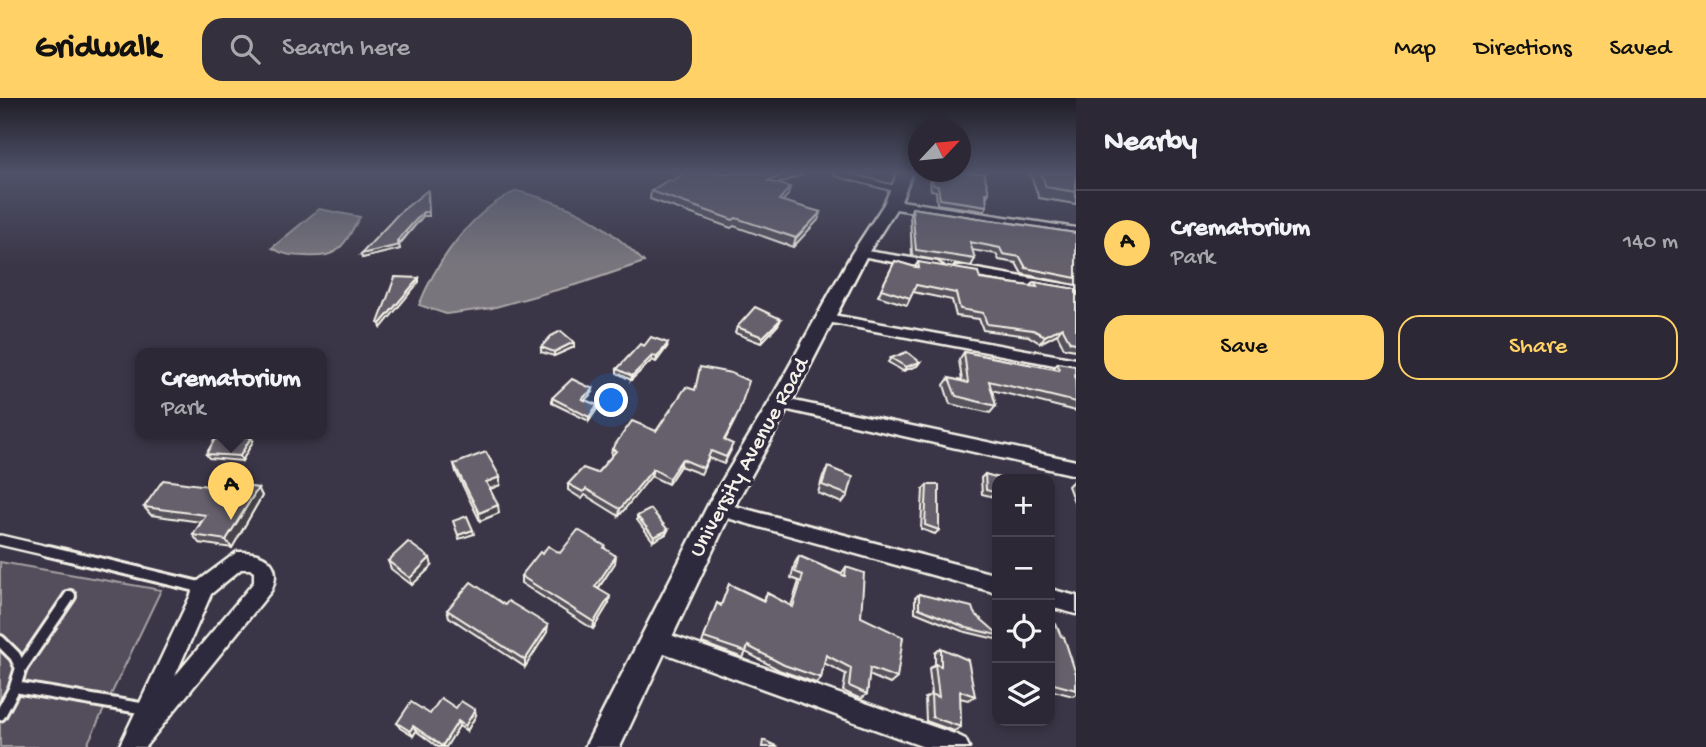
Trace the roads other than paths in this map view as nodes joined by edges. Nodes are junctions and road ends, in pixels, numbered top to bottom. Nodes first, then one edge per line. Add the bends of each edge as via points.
1 (890, 203) edge
2 (956, 203) edge
3 (1076, 233) edge
4 (860, 253) junction
5 (1076, 290) edge
6 (827, 318) junction
7 (1076, 364) edge
8 (780, 403) junction
9 (1076, 468) edge
10 (719, 509) junction
11 (0, 540) edge
12 (992, 583) edge
13 (204, 588) junction
14 (70, 596) dead end
15 (1055, 599) edge
16 (1076, 605) edge
17 (656, 639) junction
18 (0, 641) edge
19 (21, 668) junction
20 (15, 687) junction
21 (149, 709) junction
22 (0, 715) edge
23 (131, 746) edge
24 (602, 747) edge
25 (957, 747) edge

1 - 4 main road, University Avenue Road
2 - 3 main road
4 - 5 street
4 - 6 main road, University Avenue Road
6 - 7 street
6 - 8 main road, University Avenue Road
8 - 9 street
8 - 10 main road, University Avenue Road
10 - 12 street
10 - 17 main road, University Avenue Road
11 - 13 lane
13 - 21 street
13 - 23 street via 237,561 254,560 264,569 264,585 253,600
14 - 19 lane
15 - 16 street
17 - 24 main road, University Avenue Road
17 - 25 street
18 - 19 lane
19 - 20 lane
20 - 21 lane
20 - 22 lane
21 - 23 street

